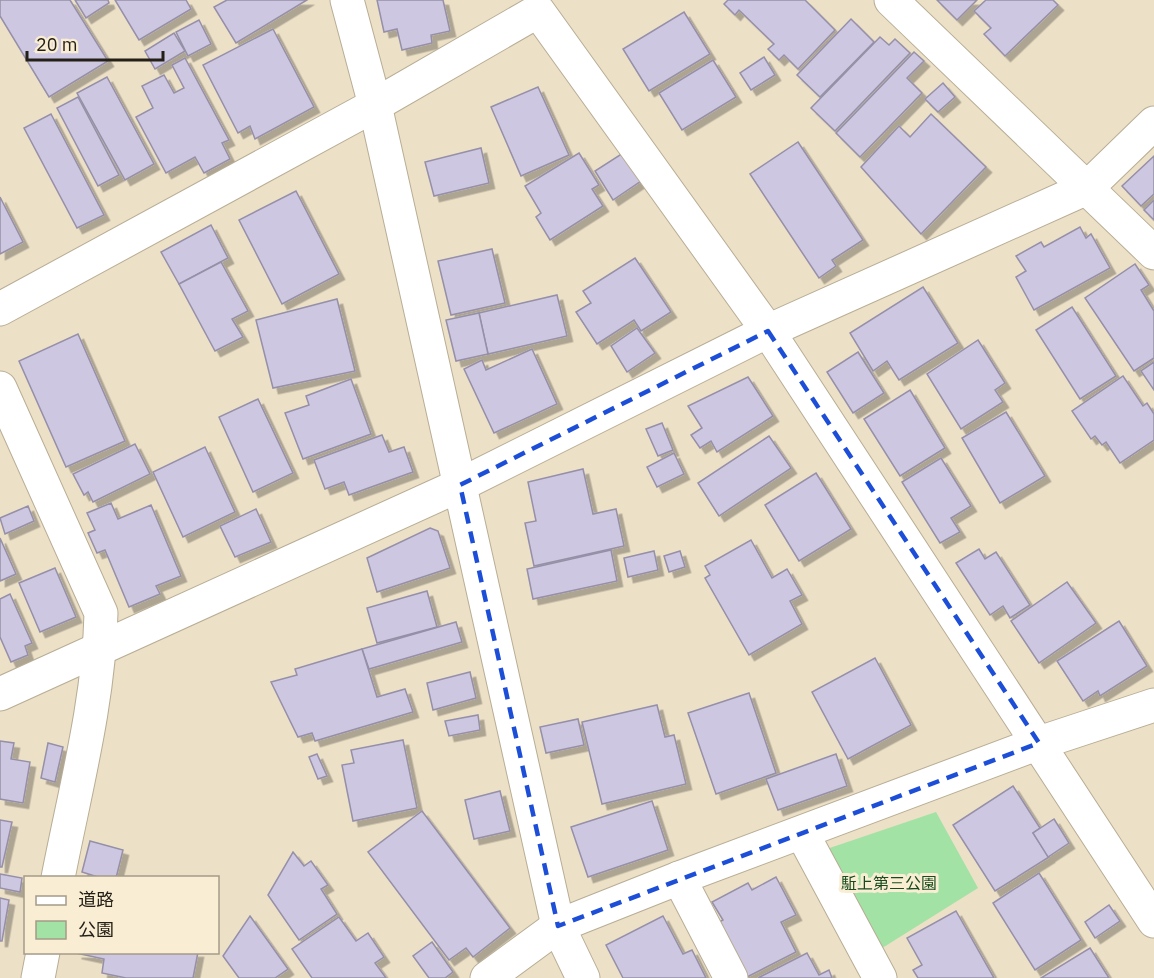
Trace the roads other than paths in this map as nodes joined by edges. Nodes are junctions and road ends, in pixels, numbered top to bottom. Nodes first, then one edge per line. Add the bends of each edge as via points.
1 (347, 0) edge
2 (891, 0) edge
3 (375, 105) junction
4 (1154, 123) edge
5 (1087, 188) junction
6 (1154, 253) edge
7 (0, 309) edge
8 (768, 331) junction
9 (0, 388) edge
10 (460, 485) junction
11 (100, 650) junction
12 (0, 694) edge
13 (1154, 705) edge
14 (1039, 743) junction
15 (802, 833) junction
16 (58, 876) edge
17 (679, 878) junction
18 (1154, 921) edge
19 (558, 926) junction
20 (43, 954) edge
21 (38, 978) edge
22 (487, 978) edge
23 (583, 978) edge
24 (730, 978) edge
25 (880, 978) edge

1 - 3 street
2 - 5 street
3 - 7 street
3 - 8 street via 538,11
3 - 10 street
4 - 5 street
5 - 6 street
5 - 8 street
8 - 10 street
8 - 14 street
9 - 11 street via 101,613
10 - 11 street
10 - 19 street
11 - 12 street
11 - 16 street
13 - 14 street
14 - 15 street
14 - 18 street
15 - 17 street
15 - 25 street
17 - 19 street
17 - 24 street
19 - 22 street
19 - 23 street
20 - 21 street

